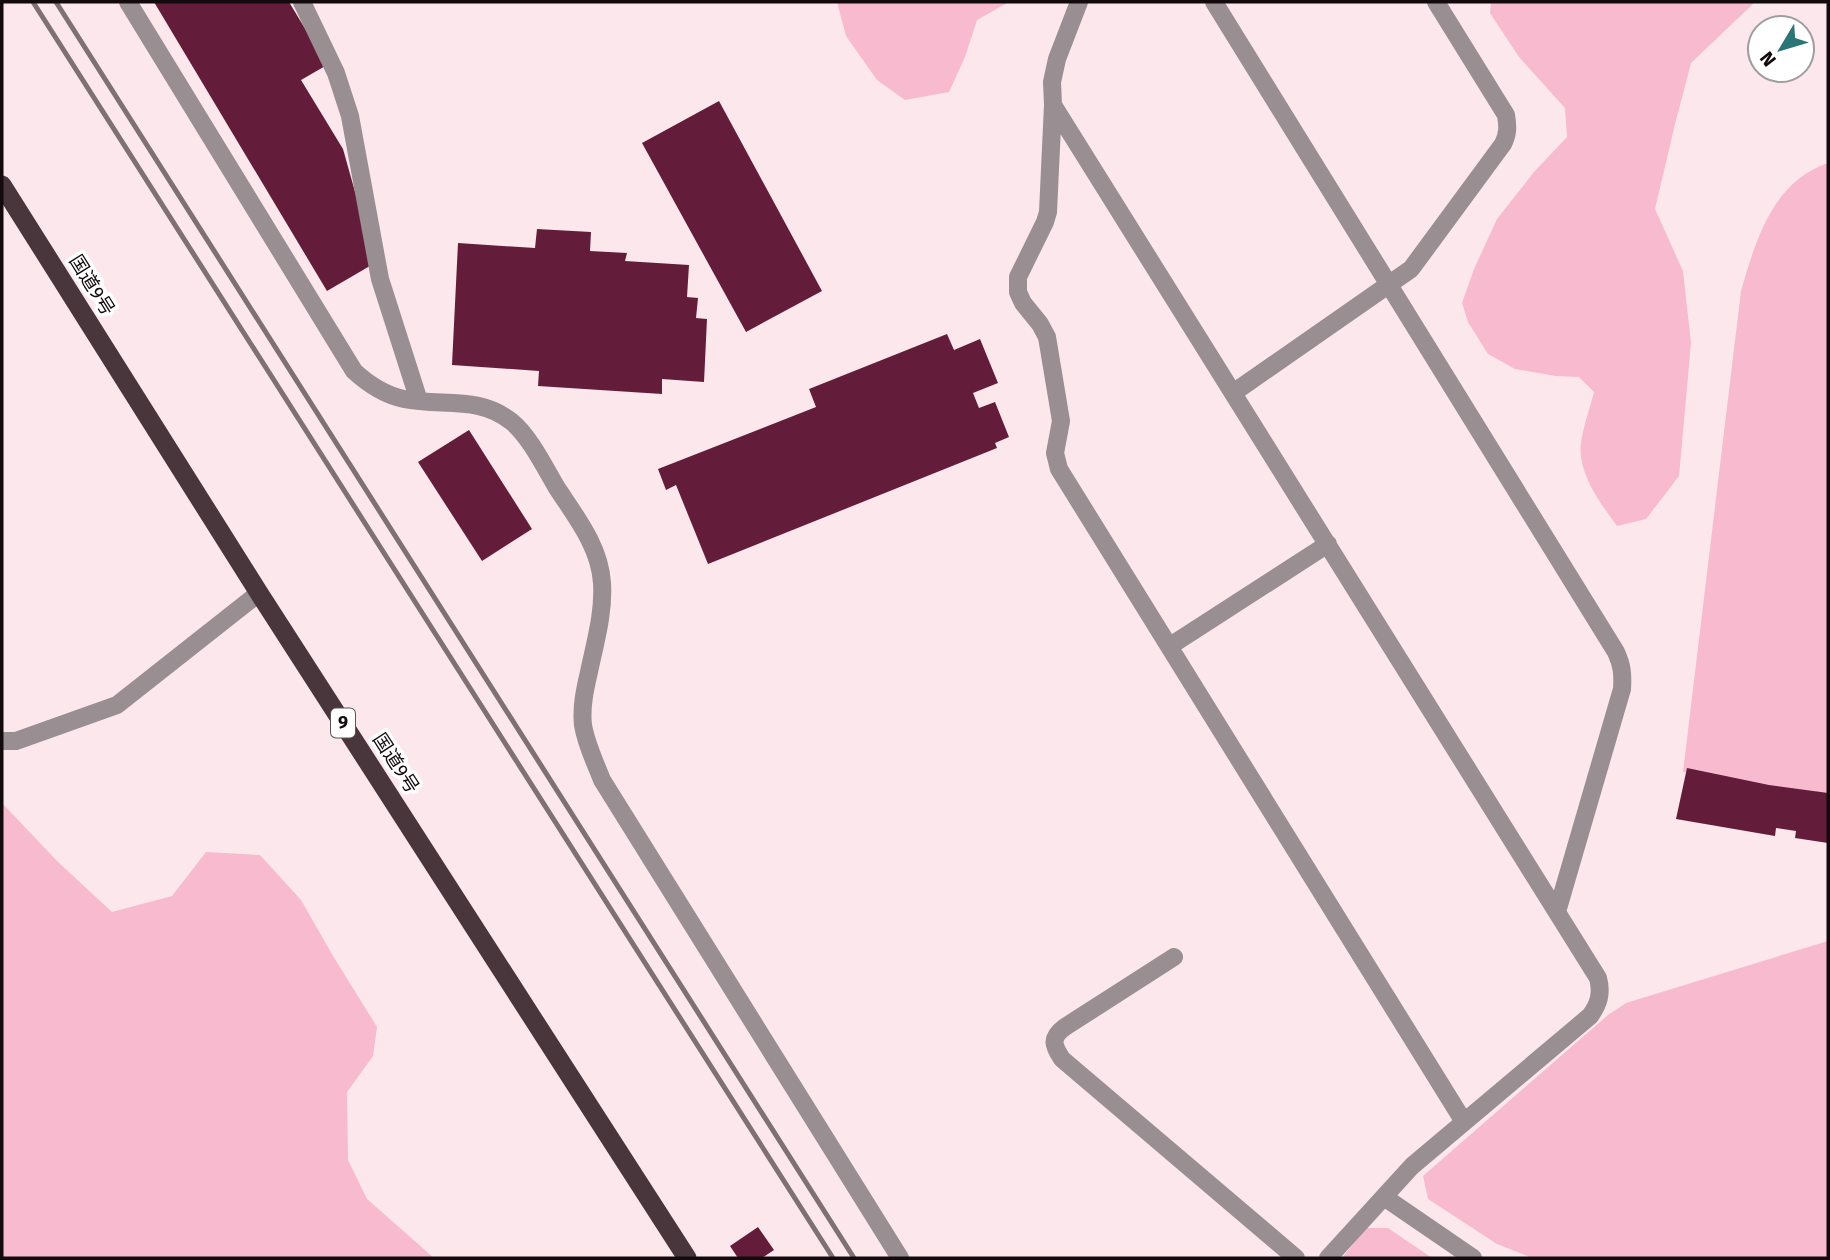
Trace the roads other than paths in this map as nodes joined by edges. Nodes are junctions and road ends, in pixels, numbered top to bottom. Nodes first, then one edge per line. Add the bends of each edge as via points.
1 (128, 2) edge
2 (302, 2) edge
3 (1079, 2) edge
4 (1214, 2) edge
5 (1436, 2) edge
6 (1053, 105) junction
7 (3, 192) edge
8 (1388, 285) junction
9 (1233, 393) junction
10 (419, 401) junction
11 (1328, 544) junction
12 (259, 593) junction
13 (1170, 646) junction
14 (2, 741) edge
15 (1557, 912) junction
16 (1174, 957) dead end
17 (1464, 1122) junction
18 (1384, 1197) junction
19 (687, 1258) edge
20 (900, 1258) edge
21 (1296, 1258) edge
22 (1328, 1258) edge
23 (1473, 1258) edge

1 - 10 street via 354,371 390,395
2 - 10 street via 350,116 380,279
3 - 6 street via 1057,59
4 - 8 street
5 - 8 street via 1506,116 1507,135 1411,269
6 - 9 street
6 - 13 street via 1048,212 1018,277 1018,292 1047,337 1061,421 1055,453 1059,469
7 - 12 highway, 国道9号 / 9
8 - 9 street
8 - 15 street via 1622,664 1622,689
9 - 11 street
10 - 20 street via 473,404 513,423 588,536 603,581 583,700 589,750 603,780
11 - 13 street
11 - 15 street
12 - 14 street via 117,705 16,741
12 - 19 highway, 国道9号 / 9
13 - 17 street
15 - 17 street via 1598,978 1600,998 1590,1016
16 - 21 street via 1058,1032 1056,1049 1062,1059
17 - 18 street
18 - 22 street
18 - 23 street

